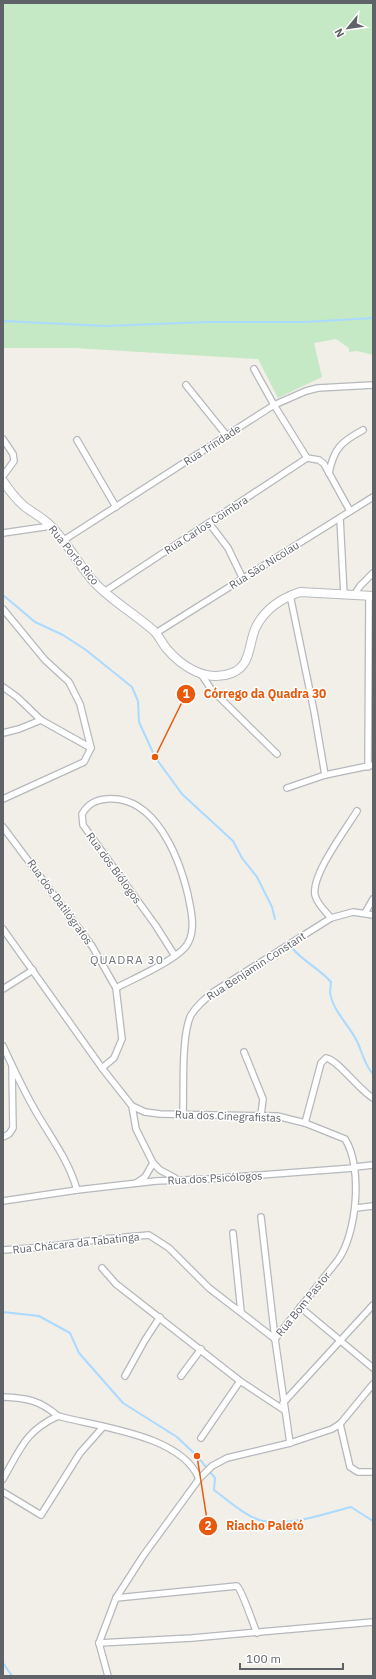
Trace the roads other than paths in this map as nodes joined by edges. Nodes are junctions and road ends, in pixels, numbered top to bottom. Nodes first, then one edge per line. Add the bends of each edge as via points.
1 (254, 369) dead end
2 (186, 385) dead end
3 (373, 385) edge
4 (274, 405) junction
5 (363, 430) dead end
6 (227, 436) junction
7 (3, 439) edge
8 (77, 440) dead end
9 (308, 458) junction
10 (329, 473) junction
11 (3, 476) edge
12 (3, 481) edge
13 (373, 497) edge
14 (116, 507) junction
15 (350, 511) junction
16 (340, 518) junction
17 (209, 523) junction
18 (51, 526) junction
19 (3, 533) edge
20 (64, 540) junction
21 (373, 573) edge
22 (243, 579) junction
23 (104, 592) junction
24 (290, 595) junction
25 (344, 595) junction
26 (354, 595) junction
27 (371, 596) edge
28 (3, 609) edge
29 (156, 633) junction
30 (201, 674) junction
31 (3, 687) edge
32 (41, 720) junction
33 (3, 733) edge
34 (91, 748) junction
35 (277, 754) dead end
36 (371, 766) edge
37 (325, 775) junction
38 (287, 788) dead end
39 (3, 799) edge
40 (357, 811) dead end
41 (3, 827) edge
42 (373, 899) edge
43 (365, 913) junction
44 (373, 915) edge
45 (331, 918) junction
46 (3, 929) edge
47 (175, 956) junction
48 (33, 970) junction
49 (116, 988) junction
50 (3, 989) edge
51 (3, 1046) edge
52 (244, 1052) dead end
53 (12, 1066) junction
54 (102, 1068) junction
55 (373, 1098) edge
56 (132, 1106) junction
57 (183, 1113) junction
58 (261, 1115) junction
59 (305, 1124) junction
60 (3, 1137) edge
61 (153, 1163) junction
62 (373, 1165) edge
63 (355, 1167) junction
64 (180, 1180) junction
65 (135, 1184) junction
66 (77, 1190) junction
67 (3, 1201) edge
68 (373, 1206) edge
69 (356, 1208) junction
70 (261, 1217) dead end
71 (234, 1233) dead end
72 (149, 1235) joint
73 (3, 1250) edge
74 (102, 1268) dead end
75 (373, 1305) edge
76 (300, 1307) junction
77 (241, 1312) junction
78 (160, 1317) junction
79 (275, 1339) junction
80 (340, 1341) junction
81 (201, 1349) junction
82 (373, 1368) edge
83 (125, 1376) dead end
84 (181, 1376) dead end
85 (240, 1381) junction
86 (373, 1384) edge
87 (5, 1398) edge
88 (283, 1403) junction
89 (284, 1410) junction
90 (58, 1416) junction
91 (340, 1424) junction
92 (103, 1427) junction
93 (201, 1438) dead end
94 (290, 1442) junction
95 (373, 1472) edge
96 (3, 1479) edge
97 (199, 1479) junction
98 (3, 1492) edge
99 (116, 1598) junction
100 (373, 1622) edge
101 (257, 1633) junction
102 (99, 1643) junction
103 (108, 1676) edge

1 - 4 street
2 - 6 street
3 - 4 street, Rua Trindade via 306,390
4 - 6 street, Rua Trindade
4 - 9 street
5 - 10 street via 345,440 337,449
6 - 14 street, Rua Trindade
7 - 11 street via 13,454 14,461
8 - 14 street
9 - 10 street via 319,460
9 - 17 street, Rua Carlos Coimbra
10 - 15 street
12 - 18 street, Rua Porto Rico via 16,498
13 - 15 street, Rua São Nicolau
14 - 20 street, Rua Trindade
15 - 16 street, Rua São Nicolau
16 - 22 street, Rua São Nicolau
16 - 25 street
17 - 22 street via 228,548
17 - 23 street, Rua Carlos Coimbra
18 - 19 street
18 - 20 street, Rua Porto Rico
20 - 23 street, Rua Porto Rico via 87,574
21 - 26 street
22 - 29 street, Rua São Nicolau
23 - 29 street, Rua Porto Rico
24 - 25 street, Rua Porto Rico via 300,592
24 - 30 street, Rua Porto Rico via 261,618 255,628 248,656 239,669 222,676
24 - 37 street
25 - 26 street, Rua Porto Rico
26 - 27 street, Rua Porto Rico
27 - 36 street
28 - 34 street via 45,660 69,682 80,704
29 - 30 street, Rua Porto Rico via 173,656
30 - 35 street, Rua Porto Rico via 211,689
31 - 32 street
32 - 33 street
32 - 34 street
34 - 39 street via 84,762
36 - 37 street
37 - 38 street
40 - 45 street via 328,857 315,885 318,903
41 - 49 street, Rua dos Datilógrafos via 92,946
42 - 43 street
43 - 44 street, Rua Benjamin Constant
43 - 45 street, Rua Benjamin Constant via 354,912
45 - 57 street, Rua Benjamin Constant via 215,991 192,1014 186,1027
46 - 48 street
47 - 47 street, Rua dos Biólogos via 83,825 82,814 91,803 116,798 128,801 142,809 169,842 184,879 192,920 192,934 188,944
47 - 49 street, Rua dos Biólogos
48 - 50 street
48 - 54 street
49 - 54 street, Rua dos Datilógrafos via 122,1039 114,1058
51 - 53 street
52 - 58 street via 263,1099
53 - 60 street via 13,1128
53 - 66 street via 39,1118 72,1171
54 - 56 street
55 - 59 street via 354,1084 334,1062 326,1058 321,1063
56 - 57 street, Rua dos Cinegrafistas via 145,1112
56 - 61 street via 136,1129
57 - 58 street, Rua dos Cinegrafistas
58 - 59 street, Rua dos Cinegrafistas via 277,1116
59 - 63 street, Rua dos Cinegrafistas via 342,1137 347,1143
61 - 64 street via 168,1176
61 - 65 street via 145,1176
62 - 63 street, Rua dos Psicólogos
63 - 64 street, Rua dos Psicólogos
63 - 69 street, Rua dos Cinegrafistas
64 - 65 street, Rua dos Psicólogos
65 - 66 street, Rua dos Psicólogos
66 - 67 street, Rua dos Psicólogos
68 - 69 street
69 - 76 street, Rua Bom Pastor via 344,1251
70 - 79 street
71 - 77 street
72 - 73 street, Rua Chácara da Tabatinga
72 - 77 street, Rua Bom Pastor via 168,1248 195,1275
74 - 78 street via 116,1284
75 - 80 street
76 - 79 street, Rua Bom Pastor
76 - 80 street
77 - 79 street, Rua Bom Pastor
78 - 81 street
78 - 83 street
79 - 88 street
80 - 82 street
80 - 88 street
81 - 84 street
81 - 85 street
85 - 89 street
85 - 93 street
86 - 91 street
87 - 90 street via 29,1399
88 - 89 street
89 - 94 street
90 - 92 street
90 - 96 street via 41,1424 28,1437
91 - 94 street
91 - 95 street via 350,1467 358,1472
92 - 97 street via 137,1436 172,1450 191,1464
92 - 98 street via 80,1453 41,1515
94 - 97 street via 227,1458 212,1466
97 - 99 street
99 - 101 street via 237,1586 242,1591
99 - 102 street
100 - 101 street
101 - 102 street
102 - 103 street

